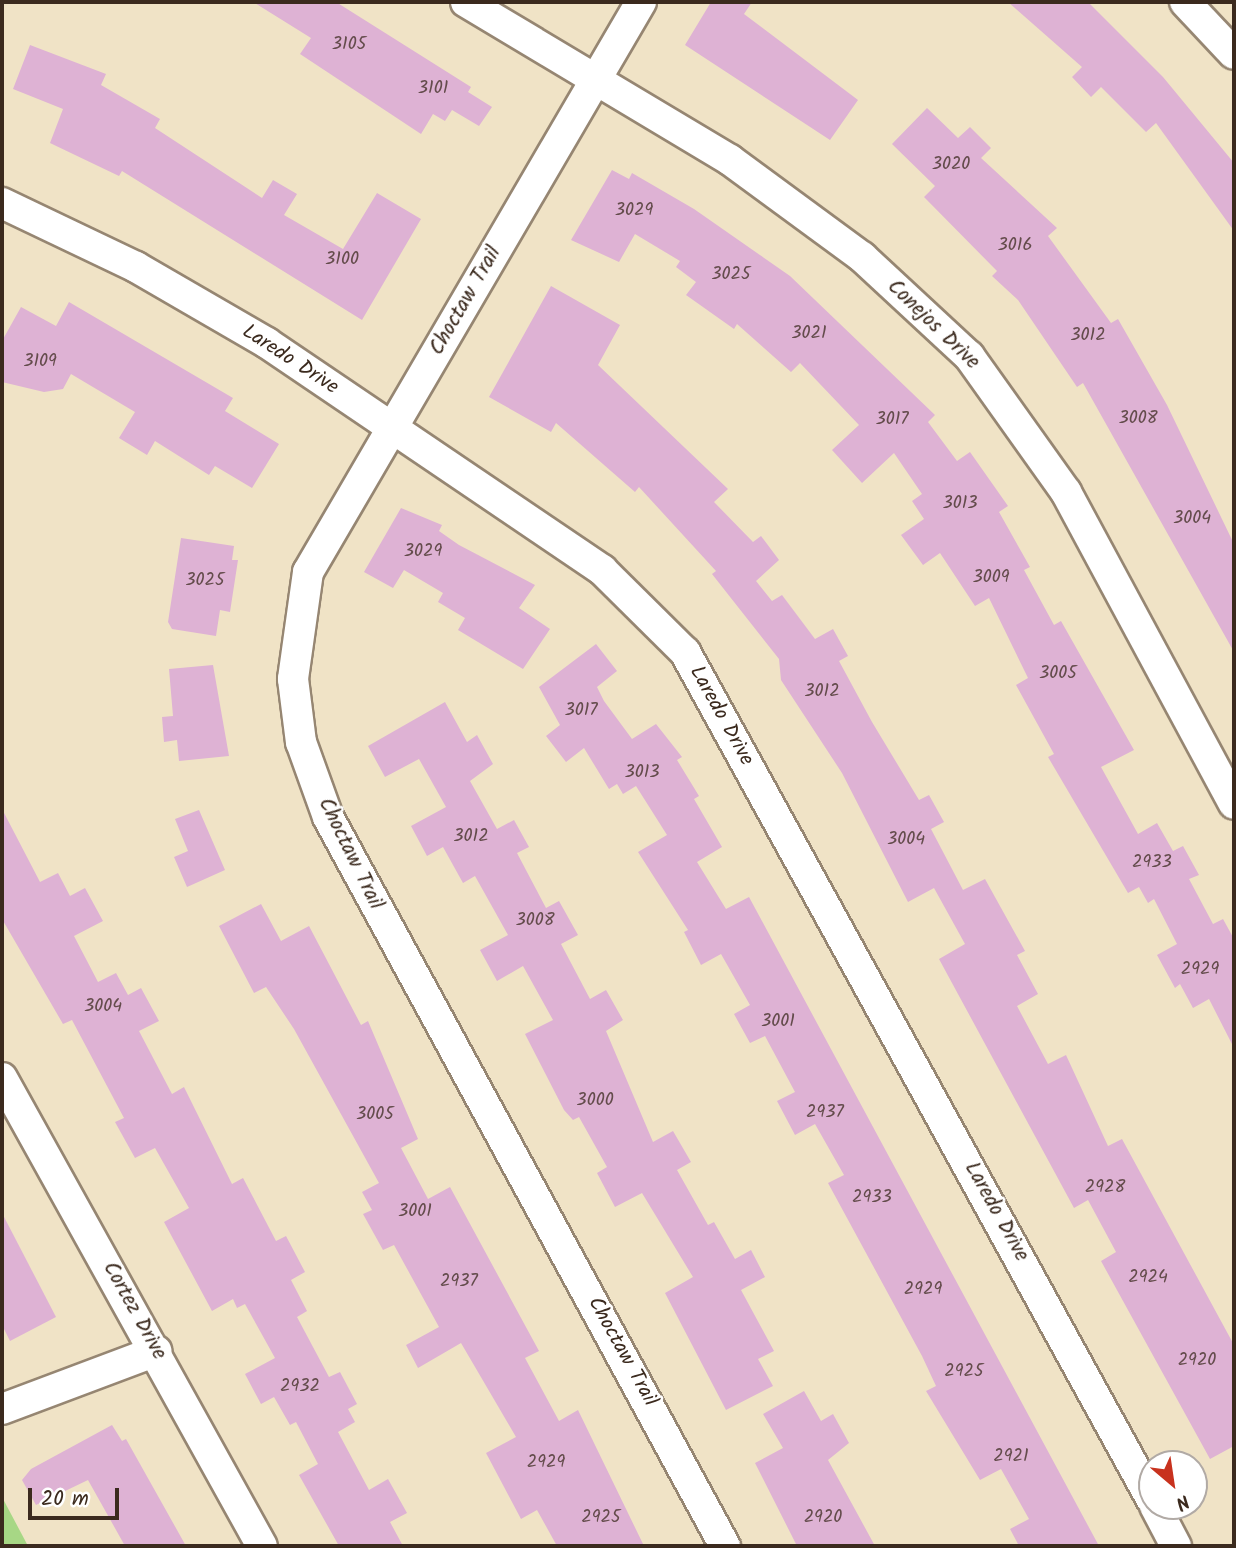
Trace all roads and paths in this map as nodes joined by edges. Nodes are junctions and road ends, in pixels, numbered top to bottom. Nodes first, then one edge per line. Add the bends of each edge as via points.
1 (466, 2) edge
2 (641, 2) edge
3 (1185, 2) edge
4 (1234, 54) edge
5 (596, 79) junction
6 (2, 203) edge
7 (392, 427) junction
8 (1234, 804) edge
9 (2, 1078) edge
10 (156, 1351) junction
11 (2, 1409) edge
12 (1138, 1475) edge
13 (1162, 1520) edge
14 (262, 1546) edge
15 (725, 1546) edge
16 (1176, 1546) edge

1 - 5 street, Conejos Drive
2 - 5 street, Choctaw Trail
3 - 4 street
5 - 7 street, Choctaw Trail
5 - 8 street, Conejos Drive via 730,160 862,257 969,356 1066,492
6 - 7 street, Laredo Drive via 136,267 267,343
7 - 12 street, Laredo Drive via 602,570 685,652
7 - 15 street, Choctaw Trail via 308,572 293,679 301,742 328,817
9 - 10 street, Cortez Drive
10 - 11 street
10 - 14 street, Cortez Drive
13 - 16 street

